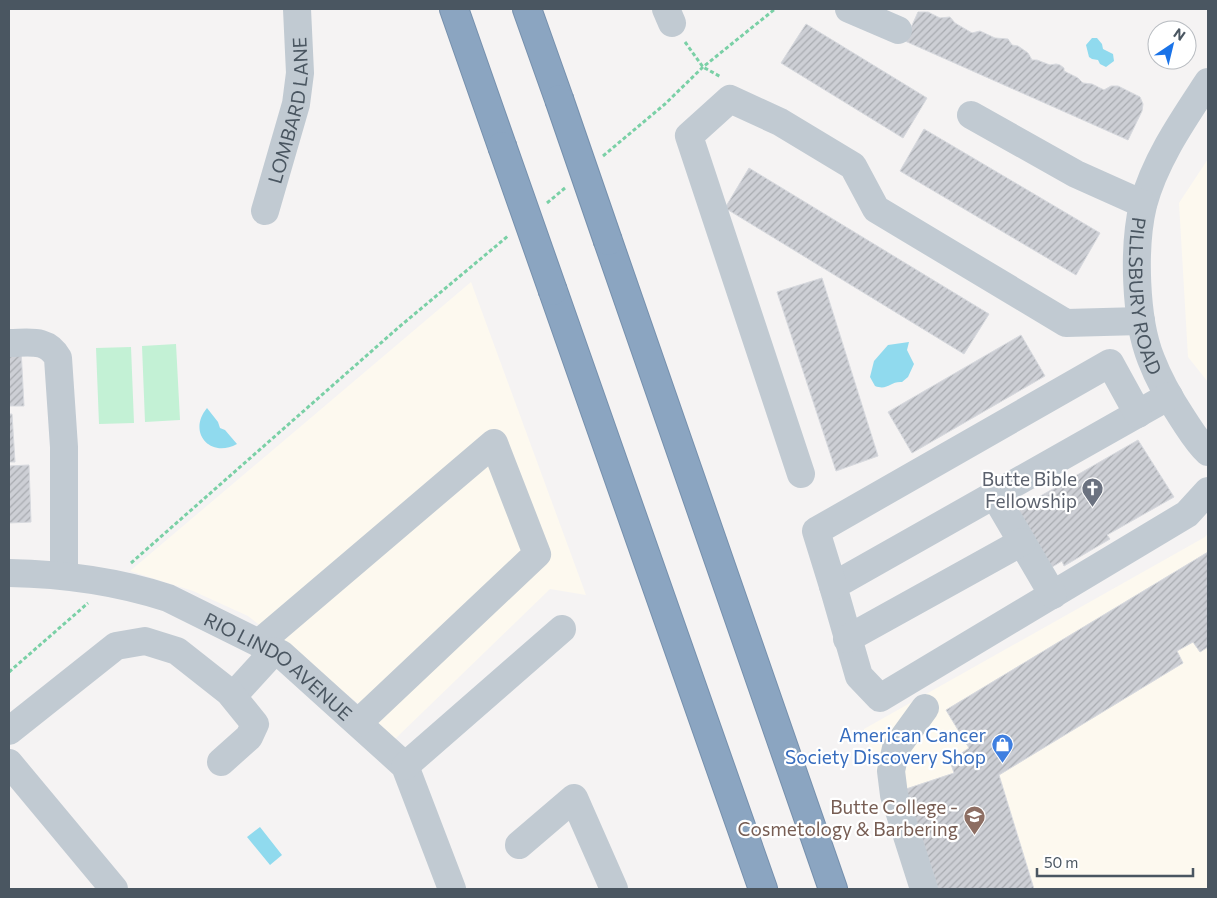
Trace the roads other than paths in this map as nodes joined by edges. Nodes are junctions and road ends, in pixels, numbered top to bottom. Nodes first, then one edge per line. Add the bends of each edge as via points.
1 (296, 9) edge
2 (454, 9) edge
3 (527, 9) edge
4 (850, 9) edge
5 (898, 30) dead end
6 (1208, 82) edge
7 (971, 115) dead end
8 (1144, 204) junction
9 (265, 211) dead end
10 (1141, 321) junction
11 (9, 343) edge
12 (1169, 396) junction
13 (1138, 414) junction
14 (1208, 452) edge
15 (801, 474) dead end
16 (1208, 491) edge
17 (995, 496) junction
18 (1022, 542) junction
19 (9, 573) edge
20 (64, 576) junction
21 (833, 586) junction
22 (1053, 595) junction
23 (562, 629) dead end
24 (847, 639) junction
25 (266, 647) junction
26 (233, 696) junction
27 (925, 708) dead end
28 (358, 723) junction
29 (9, 731) edge
30 (221, 762) dead end
31 (9, 763) edge
32 (405, 766) junction
33 (519, 845) dead end
34 (114, 889) edge
35 (452, 889) edge
36 (614, 889) edge
37 (763, 889) edge
38 (833, 889) edge
39 (924, 889) edge

1 - 9 street, LOMBARD LANE via 300,72 296,104
2 - 37 highway, bridge
3 - 38 highway, bridge
4 - 5 street
6 - 8 street, PILLSBURY ROAD via 1172,137
7 - 8 street via 1076,174
8 - 10 street, PILLSBURY ROAD via 1137,258
10 - 12 street, PILLSBURY ROAD via 1151,359
10 - 15 street via 1066,323 876,209 853,166 780,122 730,99 689,136
11 - 20 street via 44,344 54,349 58,358 64,447
12 - 13 street
12 - 14 street, PILLSBURY ROAD via 1199,444
13 - 17 street
13 - 21 street via 1110,363 816,531
16 - 22 street via 1187,514
17 - 18 street
17 - 21 street
18 - 22 street
18 - 24 street
19 - 20 street, RIO LINDO AVENUE
20 - 25 street, RIO LINDO AVENUE via 111,582 168,598
21 - 24 street
22 - 24 street via 880,698 859,676
23 - 32 street
25 - 26 street
25 - 28 street, RIO LINDO AVENUE via 281,654
25 - 28 street via 494,443 537,554
26 - 29 street via 177,651 145,641 116,646
26 - 30 street via 255,724 249,737
27 - 39 street via 896,748 891,771 894,794
28 - 32 street, RIO LINDO AVENUE
31 - 34 street
32 - 35 street, RIO LINDO AVENUE
33 - 36 street via 574,798

